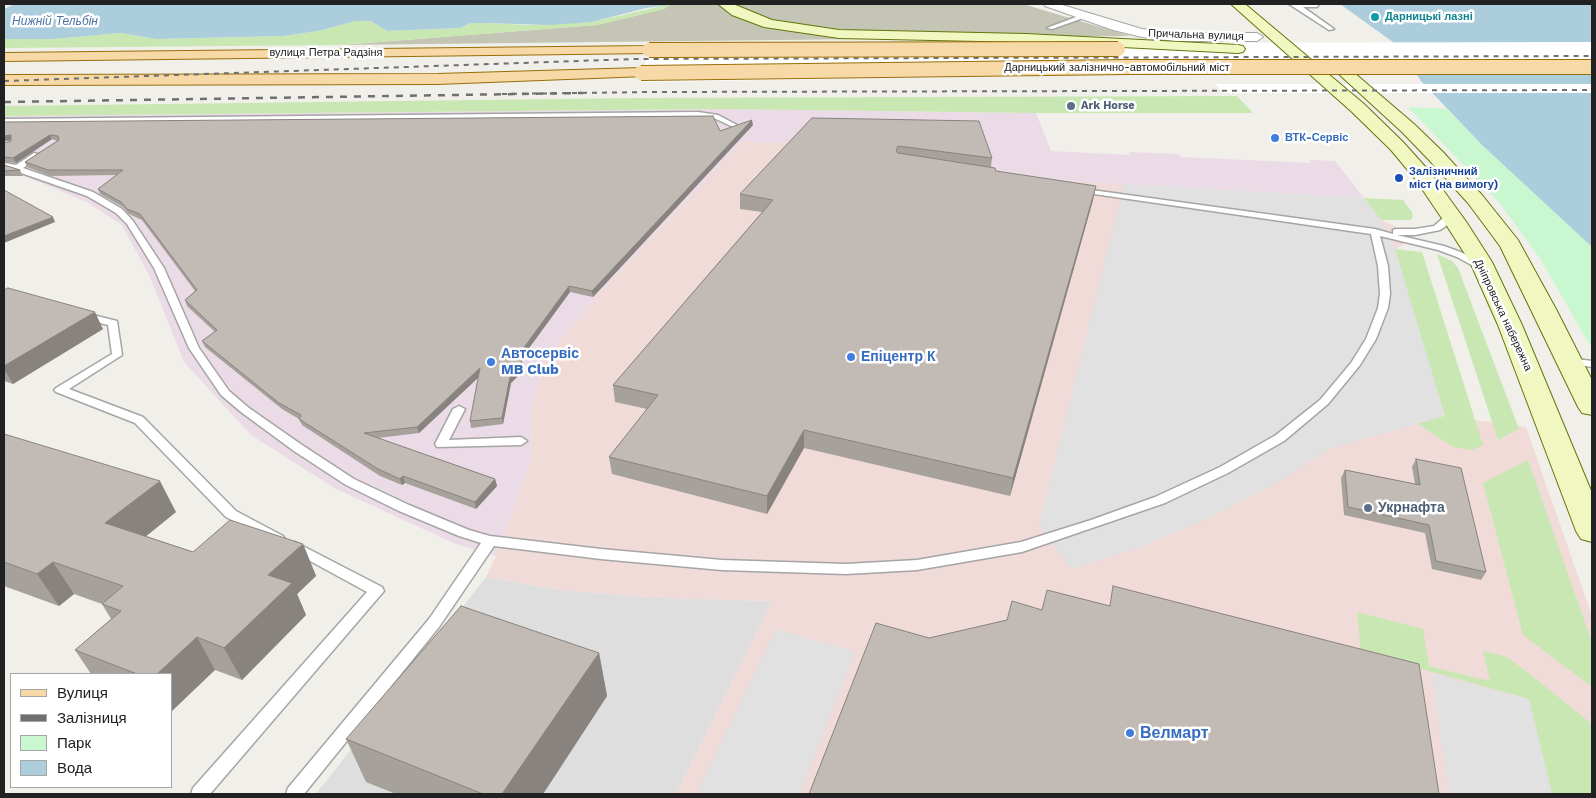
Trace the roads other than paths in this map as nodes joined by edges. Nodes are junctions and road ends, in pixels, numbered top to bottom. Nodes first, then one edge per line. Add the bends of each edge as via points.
1 (724, 4) edge
2 (1049, 4) edge
3 (1259, 4) edge
4 (1294, 4) edge
5 (1317, 5) edge
6 (1238, 14) edge
7 (1084, 16) junction
8 (1050, 28) dead end
9 (1330, 29) dead end
10 (1257, 37) junction
11 (1298, 49) junction
12 (649, 50) joint
13 (1238, 50) junction
14 (4, 57) edge
15 (1592, 67) edge
16 (642, 73) joint
17 (4, 80) edge
18 (4, 122) edge
19 (733, 125) edge
20 (48, 148) edge
21 (4, 165) edge
22 (17, 168) junction
23 (1070, 189) edge
24 (1450, 215) junction
25 (1374, 232) junction
26 (1483, 268) junction
27 (75, 314) edge
28 (1569, 360) junction
29 (1592, 364) edge
30 (1592, 407) edge
31 (460, 409) dead end
32 (521, 441) dead end
33 (1592, 531) edge
34 (490, 541) junction
35 (199, 794) edge
36 (294, 794) edge

1 - 13 main road via 768,24 839,34 1026,38
2 - 7 street, Причальна вулиця
3 - 28 main road via 1394,114 1475,199 1510,245
4 - 5 lane
4 - 9 lane
6 - 10 main road
6 - 11 main road, Дніпровська набережна
7 - 8 lane
7 - 10 street, Причальна вулиця via 1156,36
10 - 11 main road
11 - 13 main road, Дарницький залізнично-автомобільний міст
11 - 24 main road, Дніпровська набережна via 1397,146
12 - 13 main road, Дарницький залізнично-автомобільний міст, bridge
12 - 14 main road, вулиця Петра Радзіня
15 - 16 main road, Дарницький залізнично-автомобільний міст, bridge via 1128,67
16 - 17 main road, вулиця Петра Радзіня via 437,79
18 - 19 lane via 698,114 716,116
20 - 22 lane
21 - 22 lane
22 - 34 lane via 90,194 119,211 159,268 194,348 225,392 245,410 350,482 404,508
23 - 25 lane
24 - 25 lane via 1437,228 1415,232
24 - 26 main road, Дніпровська набережна
25 - 26 lane via 1441,248
25 - 34 lane via 1383,266 1383,308 1356,365 1324,402 1280,438 1224,470 1160,500 1096,523 1022,547 952,560 916,566 846,569 722,566
26 - 33 main road, Дніпровська набережна via 1529,371
27 - 35 lane via 113,323 117,355 60,390 139,420 231,514 377,591
28 - 29 lane
28 - 30 main road
31 - 32 lane via 441,444
34 - 36 lane via 434,623

